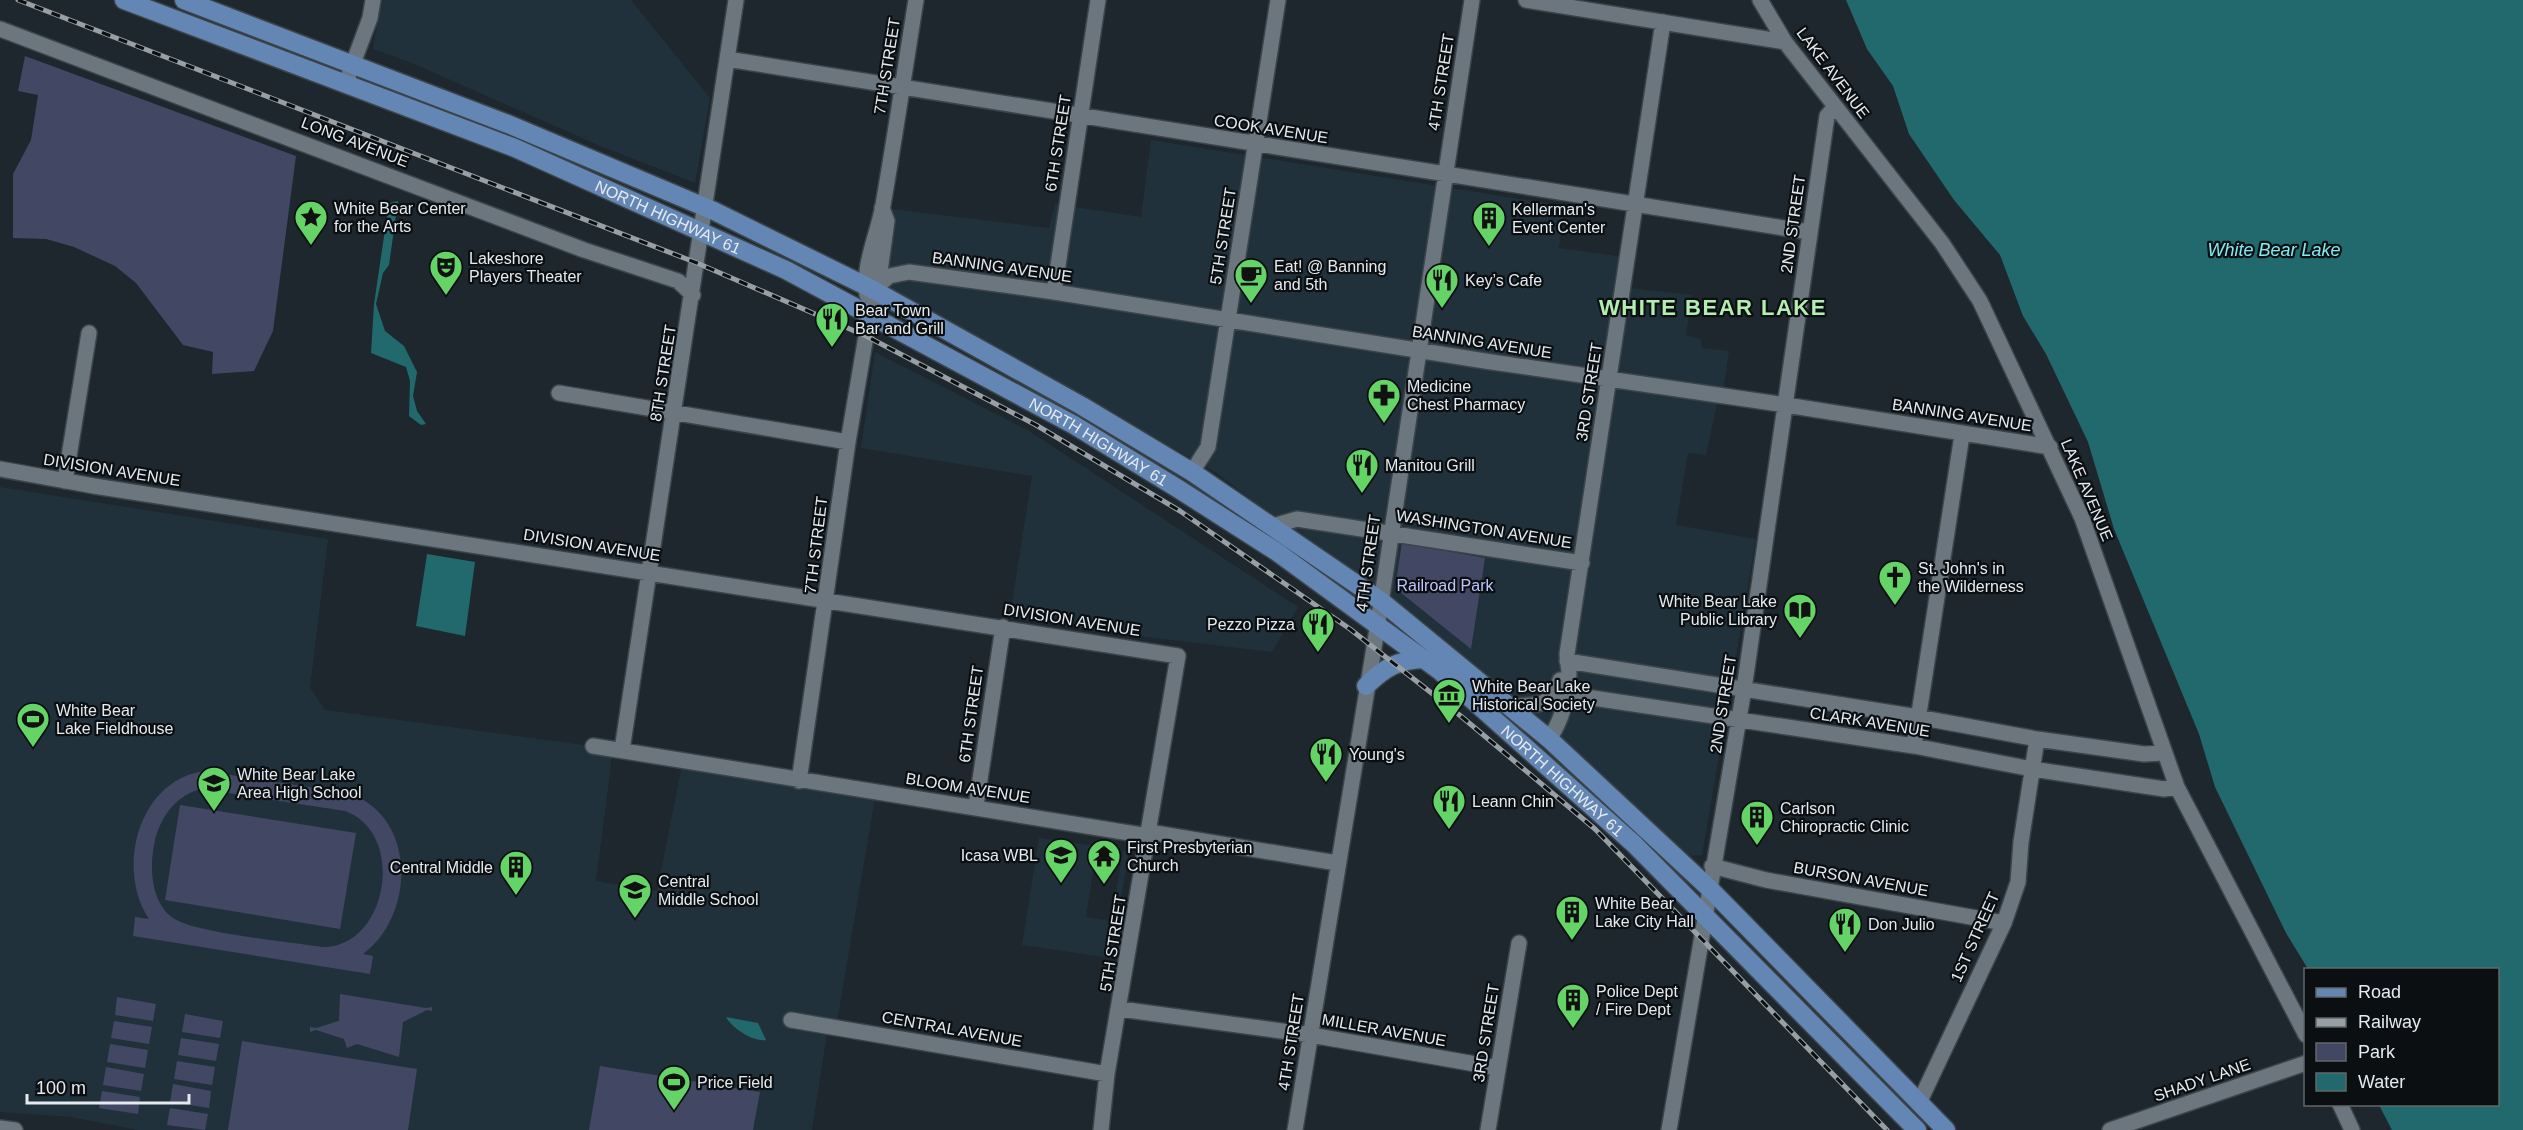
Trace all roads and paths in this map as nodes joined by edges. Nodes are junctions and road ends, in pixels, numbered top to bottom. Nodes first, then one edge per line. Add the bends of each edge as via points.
1 (124, 0) edge
2 (374, 0) edge
3 (736, 0) edge
4 (916, 0) edge
5 (1098, 0) edge
6 (1278, 0) edge
7 (1472, 0) edge
8 (1526, 0) edge
9 (1760, 0) edge
10 (190, 1) edge
11 (1663, 22) junction
12 (0, 29) edge
13 (1785, 42) junction
14 (727, 59) junction
15 (352, 65) junction
16 (345, 85) junction
17 (902, 88) junction
18 (1835, 107) junction
19 (1080, 115) junction
20 (1254, 145) junction
21 (1445, 173) junction
22 (1636, 203) junction
23 (706, 207) junction
24 (882, 208) junction
25 (702, 232) junction
26 (1809, 232) junction
27 (883, 248) junction
28 (909, 272) junction
29 (873, 288) junction
30 (1054, 292) junction
31 (693, 295) junction
32 (871, 315) junction
33 (1228, 320) junction
34 (90, 333) dead end
35 (1418, 349) junction
36 (1609, 380) junction
37 (559, 393) dead end
38 (1786, 405) junction
39 (675, 411) junction
40 (1962, 435) junction
41 (848, 442) junction
42 (2050, 447) junction
43 (0, 469) edge
44 (1192, 472) junction
45 (1161, 478) junction
46 (64, 481) junction
47 (1273, 526) junction
48 (1391, 532) junction
49 (1582, 563) junction
50 (651, 573) junction
51 (827, 601) junction
52 (1381, 601) junction
53 (1378, 623) junction
54 (1003, 627) junction
55 (1178, 656) joint
56 (1425, 659) junction
57 (1567, 661) junction
58 (1366, 686) junction
59 (1744, 689) junction
60 (1562, 692) junction
61 (1508, 705) junction
62 (1918, 717) junction
63 (1739, 720) junction
64 (1516, 738) junction
65 (1549, 739) junction
66 (2037, 739) junction
67 (593, 746) dead end
68 (1914, 746) junction
69 (622, 750) junction
70 (2164, 753) junction
71 (2032, 769) junction
72 (799, 780) junction
73 (2177, 787) junction
74 (976, 806) junction
75 (1149, 835) junction
76 (1337, 863) junction
77 (1712, 866) junction
78 (1711, 890) junction
79 (1707, 917) junction
80 (2004, 922) junction
81 (1519, 943) dead end
82 (1120, 1009) junction
83 (791, 1020) dead end
84 (2304, 1031) edge
85 (1311, 1035) junction
86 (2304, 1065) edge
87 (1498, 1068) junction
88 (1107, 1074) junction
89 (1919, 1103) junction
90 (2341, 1106) edge
91 (0, 1128) edge
92 (15, 1130) edge
93 (1101, 1130) edge
94 (1294, 1130) edge
95 (1488, 1130) edge
96 (1669, 1130) edge
97 (1917, 1130) edge
98 (1946, 1130) edge
99 (2110, 1130) edge
100 (2352, 1130) edge

1 - 16 main road, NORTH HIGHWAY 61
2 - 15 street
3 - 14 street, 8TH STREET
4 - 17 street, 7TH STREET
5 - 19 street, 6TH STREET
6 - 20 street, 5TH STREET
7 - 21 street, 4TH STREET
8 - 11 street
9 - 13 street, LAKE AVENUE
10 - 15 main road, NORTH HIGHWAY 61
11 - 13 street
11 - 22 street, 3RD STREET
12 - 31 street, LONG AVENUE via 584,250 678,281
13 - 18 street, LAKE AVENUE
14 - 17 street, COOK AVENUE
14 - 23 street, 8TH STREET
15 - 16 street
15 - 23 main road, NORTH HIGHWAY 61 via 508,124
16 - 25 main road, NORTH HIGHWAY 61 via 515,148
17 - 19 street, COOK AVENUE
17 - 24 street, 7TH STREET
18 - 26 street, 2ND STREET via 1827,116
18 - 42 street, LAKE AVENUE via 1967,279
19 - 20 street, COOK AVENUE
19 - 30 street, 6TH STREET
20 - 21 street, COOK AVENUE
20 - 33 street, 5TH STREET
21 - 22 street, COOK AVENUE
21 - 35 street, 4TH STREET
22 - 26 street, COOK AVENUE
22 - 36 street, 3RD STREET
23 - 25 street, 8TH STREET
23 - 29 main road, NORTH HIGHWAY 61
24 - 27 street, 7TH STREET via 887,221
24 - 29 street, 7TH STREET via 872,245
25 - 31 street, 8TH STREET
25 - 32 main road, NORTH HIGHWAY 61
26 - 38 street, 2ND STREET
27 - 28 street, BANNING AVENUE via 893,262
27 - 29 street, 7TH STREET
28 - 29 street, BANNING AVENUE via 889,276
28 - 30 street, BANNING AVENUE
29 - 32 street, 7TH STREET
29 - 44 main road, NORTH HIGHWAY 61 via 1082,405
30 - 33 street, BANNING AVENUE
31 - 39 street, 8TH STREET
32 - 41 street, 7TH STREET
32 - 45 main road, NORTH HIGHWAY 61 via 1064,420
33 - 35 street, BANNING AVENUE
33 - 44 street, 5TH STREET via 1208,447
34 - 46 street
35 - 36 street, BANNING AVENUE
35 - 48 street, 4TH STREET
36 - 38 street, BANNING AVENUE
36 - 49 street, 3RD STREET
37 - 39 street
38 - 40 street, BANNING AVENUE
38 - 59 street, 2ND STREET
39 - 41 street
39 - 50 street, 8TH STREET
40 - 42 street, BANNING AVENUE
40 - 62 street
41 - 51 street, 7TH STREET
42 - 70 street, LAKE AVENUE via 2082,518
43 - 46 street, DIVISION AVENUE
44 - 45 main road via 1177,481
44 - 47 main road, NORTH HIGHWAY 61
45 - 53 main road, NORTH HIGHWAY 61
46 - 50 street, DIVISION AVENUE
47 - 48 street, WASHINGTON AVENUE via 1297,519
47 - 52 main road, NORTH HIGHWAY 61
48 - 49 street, WASHINGTON AVENUE
48 - 52 street, 4TH STREET
49 - 57 street, 3RD STREET
50 - 51 street, DIVISION AVENUE
50 - 69 street, 8TH STREET
51 - 54 street, DIVISION AVENUE
51 - 72 street, 7TH STREET
52 - 53 street, 4TH STREET
52 - 61 main road, NORTH HIGHWAY 61
53 - 56 main road, NORTH HIGHWAY 61
53 - 58 street, 4TH STREET
54 - 55 street, DIVISION AVENUE
54 - 74 street, 6TH STREET
55 - 75 street, 5TH STREET
56 - 58 main road via 1389,665
56 - 64 main road, NORTH HIGHWAY 61
57 - 59 street, CLARK AVENUE
57 - 60 street, 3RD STREET via 1569,670
58 - 76 street, 4TH STREET
59 - 62 street, CLARK AVENUE
59 - 63 street, 2ND STREET
60 - 61 street via 1541,705
60 - 63 street, CLARK AVENUE
60 - 65 street, 3RD STREET via 1558,727
61 - 65 main road, NORTH HIGHWAY 61
62 - 66 street, CLARK AVENUE
62 - 68 street
63 - 68 street, CLARK AVENUE
63 - 77 street, 2ND STREET
64 - 65 main road
64 - 79 main road, NORTH HIGHWAY 61 via 1634,844
65 - 78 main road, NORTH HIGHWAY 61
66 - 70 street, CLARK AVENUE via 2144,754
66 - 71 street, 1ST STREET
67 - 69 street, BLOOM AVENUE
68 - 71 street, CLARK AVENUE
69 - 72 street, BLOOM AVENUE
70 - 73 street, LAKE AVENUE
71 - 73 street, CLARK AVENUE via 2164,789
71 - 80 street, 1ST STREET via 2018,882
72 - 74 street, BLOOM AVENUE
73 - 84 street, LAKE AVENUE
74 - 75 street, BLOOM AVENUE
75 - 76 street, BLOOM AVENUE
75 - 82 street, 5TH STREET
76 - 85 street, 4TH STREET
77 - 78 street, 2ND STREET
77 - 80 street, BURSON AVENUE via 1766,880
78 - 79 street, 2ND STREET
78 - 89 main road, NORTH HIGHWAY 61
79 - 96 street, 2ND STREET
79 - 97 main road, NORTH HIGHWAY 61
80 - 89 street, 1ST STREET
81 - 87 street, 3RD STREET
82 - 85 street, MILLER AVENUE
82 - 88 street, 5TH STREET
83 - 88 street, CENTRAL AVENUE
85 - 87 street, MILLER AVENUE
85 - 94 street, 4TH STREET
86 - 99 street, SHADY LANE
87 - 95 street, 3RD STREET
88 - 93 street, 5TH STREET
89 - 98 main road, NORTH HIGHWAY 61
90 - 100 street
91 - 92 street

